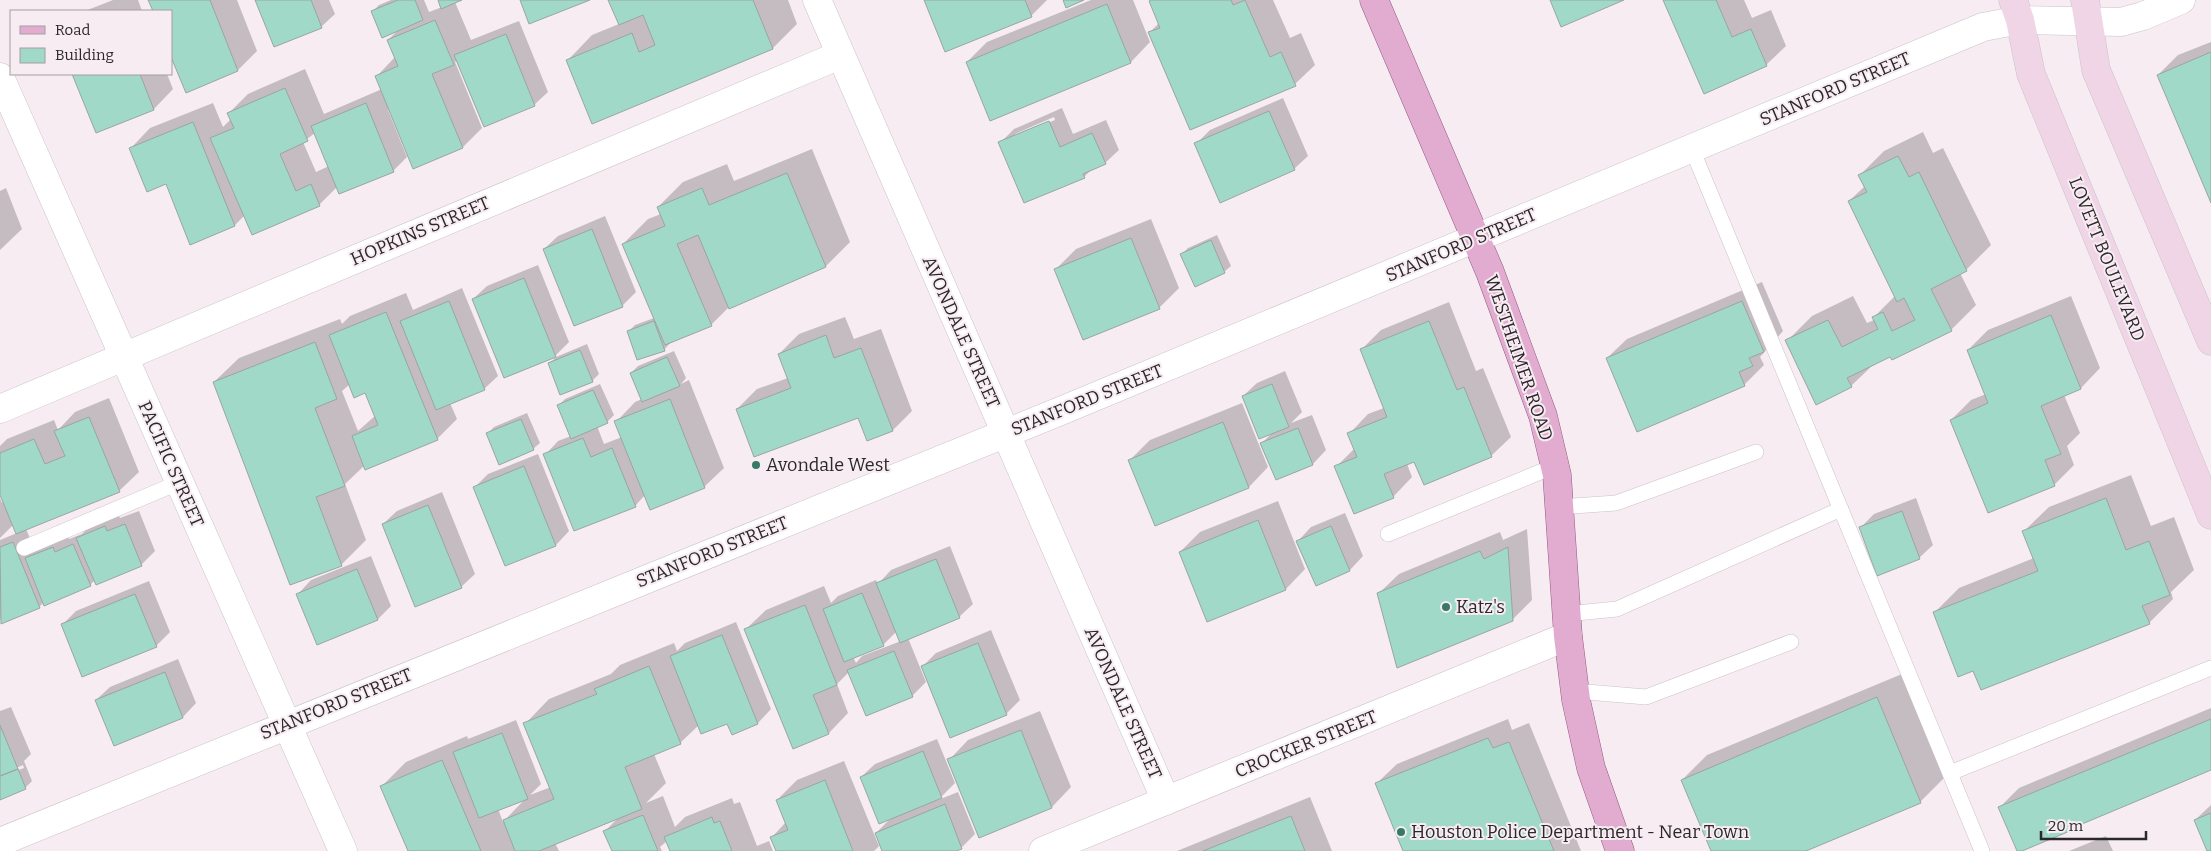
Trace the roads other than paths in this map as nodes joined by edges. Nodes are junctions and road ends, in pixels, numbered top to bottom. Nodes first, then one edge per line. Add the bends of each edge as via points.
1 (817, 0) edge
2 (1374, 0) edge
3 (2181, 0) edge
4 (2017, 10) edge
5 (2087, 10) edge
6 (840, 54) junction
7 (0, 77) edge
8 (1692, 149) junction
9 (1476, 240) junction
10 (2211, 341) edge
11 (123, 356) junction
12 (0, 409) edge
13 (1005, 434) junction
14 (1756, 452) dead end
15 (1555, 466) junction
16 (180, 482) junction
17 (1559, 507) junction
18 (1841, 509) junction
19 (2211, 515) edge
20 (1388, 534) dead end
21 (24, 548) dead end
22 (1567, 625) junction
23 (1791, 642) dead end
24 (2211, 668) edge
25 (1575, 692) junction
26 (286, 725) junction
27 (1950, 773) junction
28 (1166, 801) junction
29 (0, 842) edge
30 (343, 851) edge
31 (1043, 851) edge
32 (1620, 851) edge
33 (1982, 851) edge

1 - 6 street, AVONDALE STREET
2 - 9 main road, WESTHEIMER ROAD
3 - 5 street, STANFORD STREET via 2121,22
4 - 5 street, STANFORD STREET
4 - 8 street, STANFORD STREET via 1984,28
4 - 19 street, LOVETT BOULEVARD via 2031,74
5 - 10 street via 2096,70
6 - 11 street, HOPKINS STREET
6 - 13 street, AVONDALE STREET
7 - 11 street, PACIFIC STREET
8 - 9 street, STANFORD STREET
8 - 18 lane
9 - 13 street, STANFORD STREET
9 - 15 main road, WESTHEIMER ROAD via 1543,416
11 - 12 street, HOPKINS STREET
11 - 16 street, PACIFIC STREET
13 - 26 street, STANFORD STREET
13 - 28 street, AVONDALE STREET
14 - 17 lane via 1616,503
15 - 17 main road, WESTHEIMER ROAD
15 - 20 lane
16 - 21 lane
16 - 26 street, PACIFIC STREET
17 - 22 main road, WESTHEIMER ROAD
18 - 22 lane via 1617,609
18 - 27 lane
22 - 25 main road, WESTHEIMER ROAD
22 - 28 street, CROCKER STREET
23 - 25 lane via 1646,697
24 - 27 lane
25 - 32 main road, WESTHEIMER ROAD via 1591,768
26 - 29 street, STANFORD STREET
26 - 30 street, PACIFIC STREET
27 - 33 lane
28 - 31 street, CROCKER STREET

